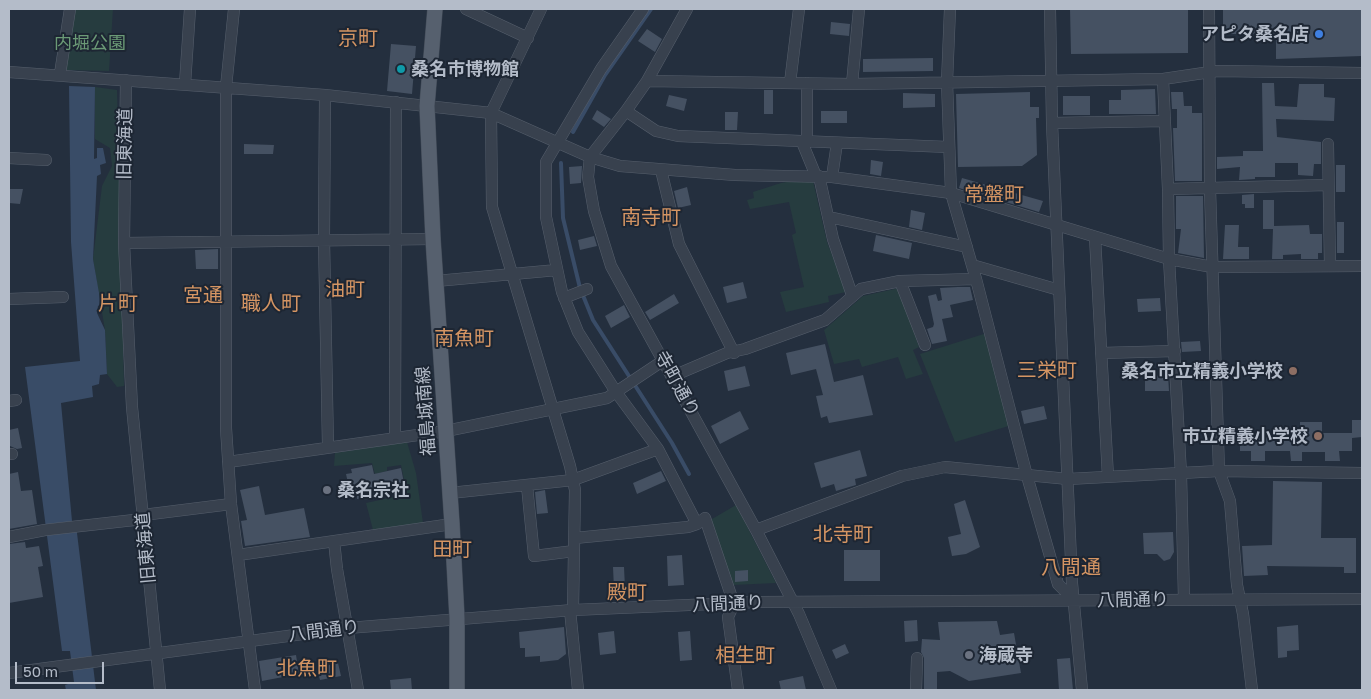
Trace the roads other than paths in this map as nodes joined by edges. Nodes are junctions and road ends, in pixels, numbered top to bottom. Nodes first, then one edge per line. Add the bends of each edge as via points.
1 (70, 9) edge
2 (190, 9) edge
3 (234, 9) edge
4 (435, 9) edge
5 (466, 9) edge
6 (541, 9) edge
7 (643, 9) edge
8 (688, 9) edge
9 (799, 9) edge
10 (859, 9) edge
11 (950, 9) edge
12 (1050, 9) edge
13 (1209, 9) edge
14 (528, 38) junction
15 (9, 72) edge
16 (1362, 73) edge
17 (60, 74) junction
18 (1210, 74) junction
19 (126, 80) junction
20 (1051, 80) junction
21 (1163, 80) junction
22 (647, 81) junction
23 (947, 82) junction
24 (790, 83) junction
25 (185, 84) junction
26 (807, 84) junction
27 (852, 84) junction
28 (226, 87) junction
29 (326, 95) junction
30 (396, 102) junction
31 (427, 106) junction
32 (626, 111) junction
33 (491, 114) junction
34 (1165, 121) junction
35 (1052, 123) junction
36 (556, 142) junction
37 (805, 142) junction
38 (837, 143) junction
39 (1328, 144) dead end
40 (948, 147) junction
41 (590, 157) junction
42 (9, 158) edge
43 (46, 160) dead end
44 (661, 170) junction
45 (818, 176) junction
46 (832, 177) junction
47 (1328, 185) junction
48 (1168, 189) junction
49 (1210, 189) junction
50 (951, 193) junction
51 (829, 217) junction
52 (1056, 224) junction
53 (1096, 237) junction
54 (324, 239) junction
55 (397, 239) junction
56 (433, 239) junction
57 (226, 241) junction
58 (124, 243) junction
59 (967, 247) junction
60 (1169, 260) junction
61 (972, 265) junction
62 (1330, 266) junction
63 (1362, 266) edge
64 (1212, 267) junction
65 (557, 270) junction
66 (514, 274) junction
67 (976, 279) junction
68 (900, 280) junction
69 (436, 281) junction
70 (1059, 290) junction
71 (583, 291) dead end
72 (852, 296) junction
73 (63, 297) dead end
74 (564, 298) junction
75 (9, 299) edge
76 (925, 345) dead end
77 (1175, 350) junction
78 (734, 353) junction
79 (1102, 353) junction
80 (664, 360) junction
81 (673, 376) junction
82 (618, 390) junction
83 (552, 410) junction
84 (446, 431) junction
85 (395, 437) junction
86 (328, 446) junction
87 (658, 449) junction
88 (228, 462) junction
89 (1219, 471) junction
90 (1362, 473) edge
91 (1181, 474) junction
92 (1027, 476) junction
93 (1108, 477) junction
94 (1068, 479) junction
95 (573, 480) junction
96 (527, 486) junction
97 (450, 493) junction
98 (231, 504) junction
99 (143, 517) junction
100 (452, 524) junction
101 (697, 524) junction
102 (756, 530) junction
103 (9, 536) edge
104 (575, 538) junction
105 (334, 541) junction
106 (574, 551) junction
107 (238, 555) junction
108 (1184, 599) junction
109 (1241, 599) junction
110 (1362, 599) edge
111 (1074, 600) junction
112 (793, 602) junction
113 (734, 604) junction
114 (572, 610) junction
115 (457, 618) junction
116 (348, 628) junction
117 (249, 641) junction
118 (156, 654) junction
119 (917, 658) dead end
120 (9, 673) edge
121 (160, 690) edge
122 (255, 690) edge
123 (358, 690) edge
124 (457, 690) edge
125 (578, 690) edge
126 (738, 690) edge
127 (831, 690) edge
128 (916, 690) edge
129 (1082, 690) edge
130 (1252, 690) edge

1 - 17 street
2 - 25 street
3 - 28 street
4 - 31 main road, 福島城南線
5 - 14 street
6 - 14 street
7 - 36 street via 624,33
8 - 22 street
9 - 24 street
10 - 27 street
11 - 23 street
12 - 20 street
13 - 18 street
14 - 33 street
15 - 17 street
16 - 18 street
17 - 19 street
18 - 21 street
18 - 49 street
19 - 25 street
19 - 58 street, 旧東海道
20 - 21 street
20 - 23 street
20 - 35 street
21 - 34 street
22 - 24 street
22 - 32 street
23 - 27 street
23 - 40 street
24 - 26 street
25 - 28 street
26 - 27 street
26 - 37 street
28 - 29 street
28 - 57 street
29 - 30 street
29 - 54 street
30 - 31 street
30 - 55 street
31 - 33 street
31 - 56 main road, 福島城南線
32 - 37 street via 656,132 678,136
32 - 41 street
33 - 36 street
33 - 66 street via 492,207
34 - 35 street
34 - 48 street
35 - 52 street
36 - 41 street
36 - 65 street via 546,162 546,217
37 - 38 street
37 - 45 street
38 - 40 street
38 - 46 street
39 - 47 street
40 - 50 street
41 - 44 street via 620,166
41 - 80 street, 寺町通り via 588,178 594,212 611,266
42 - 43 street
44 - 45 street
44 - 78 street via 679,244
45 - 46 street
45 - 51 street
46 - 50 street
47 - 49 street
47 - 62 street
48 - 49 street
48 - 60 street
49 - 64 street
50 - 52 street
50 - 59 street
51 - 59 street
51 - 72 street via 833,240
52 - 53 street
52 - 70 street
53 - 60 street
53 - 79 street
54 - 55 street
54 - 57 street
54 - 86 street
55 - 56 street
55 - 85 street
56 - 69 main road, 福島城南線
57 - 58 street
57 - 88 street
58 - 99 street, 旧東海道 via 132,407
59 - 61 street
60 - 64 street
60 - 77 street
61 - 67 street
61 - 70 street
62 - 63 street
62 - 64 street
64 - 89 street
65 - 66 street
65 - 74 street
66 - 69 street
66 - 83 street
67 - 68 street
67 - 92 street
68 - 72 street via 861,289
68 - 76 street
69 - 84 main road, 福島城南線
70 - 94 street
71 - 74 street
72 - 78 street via 825,320
73 - 75 street
74 - 82 street via 578,332
77 - 79 street
77 - 91 street
78 - 81 street
79 - 93 street
80 - 81 street, 寺町通り
80 - 82 street
81 - 102 street, 寺町通り
82 - 83 street via 607,398
82 - 87 street
83 - 84 street
83 - 95 street
84 - 85 street
84 - 97 main road, 福島城南線
85 - 86 street
86 - 88 street
87 - 95 street
87 - 101 street
88 - 98 street
89 - 90 street
89 - 91 street
89 - 109 street via 1230,501
91 - 93 street
91 - 108 street
92 - 94 street
92 - 102 street via 945,466 902,476
92 - 111 street via 1058,584
93 - 94 street
94 - 111 street
95 - 96 street
95 - 104 street
96 - 97 street
96 - 106 street via 534,556
97 - 100 main road, 福島城南線
98 - 99 street
98 - 107 street
99 - 103 street
99 - 118 street, 旧東海道
100 - 105 street
100 - 115 main road, 福島城南線
101 - 104 street
101 - 113 street via 705,518
102 - 112 street, 寺町通り
104 - 106 street
105 - 107 street
105 - 116 street
106 - 114 street
107 - 117 street
108 - 109 street, 八間通り
108 - 111 street, 八間通り
109 - 110 street, 八間通り
109 - 130 street
111 - 112 street, 八間通り
111 - 129 street
112 - 113 street, 八間通り
112 - 127 street, 寺町通り
113 - 114 street, 八間通り
113 - 126 street via 728,616
114 - 115 street, 八間通り
114 - 125 street
115 - 116 street, 八間通り
115 - 124 main road, 福島城南線
116 - 117 street, 八間通り
116 - 123 street
117 - 118 street, 八間通り
117 - 122 street
118 - 120 street, 八間通り
118 - 121 street, 旧東海道
119 - 128 street

